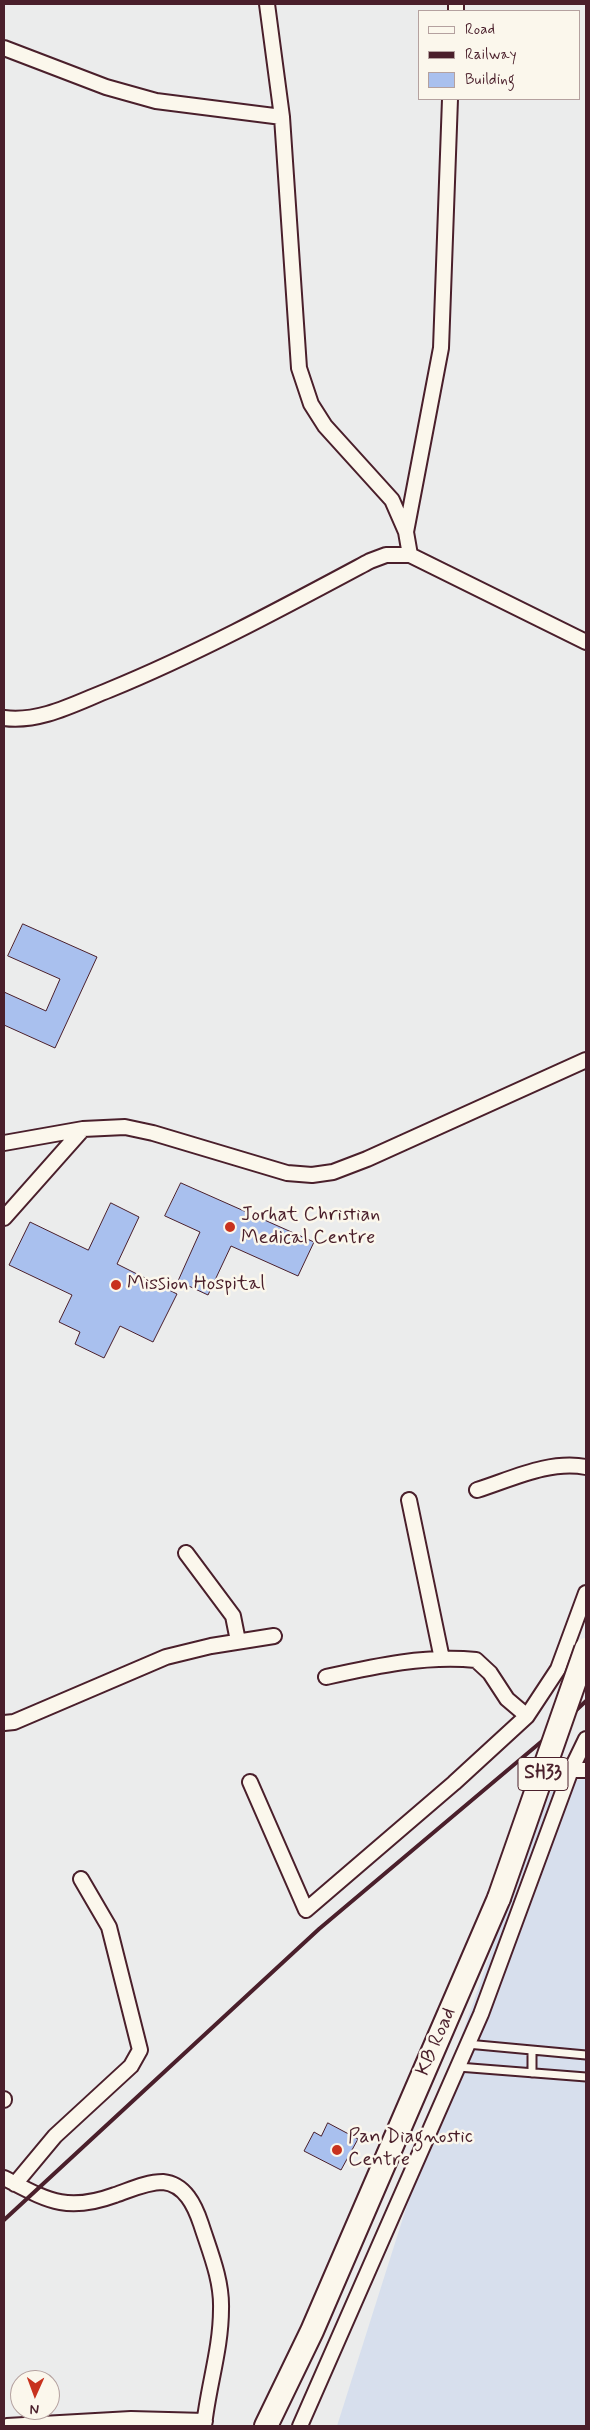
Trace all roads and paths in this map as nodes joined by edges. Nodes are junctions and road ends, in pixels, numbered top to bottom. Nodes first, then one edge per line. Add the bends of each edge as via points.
1 (267, 4) edge
2 (4, 48) edge
3 (450, 100) edge
4 (282, 118) junction
5 (406, 532) junction
6 (410, 555) junction
7 (586, 642) edge
8 (4, 718) edge
9 (586, 1060) edge
10 (83, 1129) junction
11 (4, 1143) edge
12 (4, 1218) edge
13 (586, 1467) edge
14 (477, 1490) dead end
15 (408, 1500) dead end
16 (186, 1553) dead end
17 (586, 1593) edge
18 (274, 1636) dead end
19 (238, 1641) junction
20 (586, 1648) edge
21 (442, 1659) junction
22 (326, 1677) dead end
23 (527, 1716) junction
24 (4, 1723) edge
25 (586, 1739) edge
26 (571, 1770) junction
27 (586, 1770) edge
28 (250, 1782) dead end
29 (81, 1879) dead end
30 (468, 2044) junction
31 (532, 2050) junction
32 (586, 2055) edge
33 (458, 2067) junction
34 (532, 2073) junction
35 (586, 2077) edge
36 (9, 2181) edge
37 (267, 2423) edge
38 (204, 2424) edge
39 (7, 2426) edge
40 (300, 2426) edge

1 - 4 street
2 - 4 street via 106,87 156,101
3 - 5 street via 441,348
4 - 5 street via 296,336 304,387 325,426 392,500
5 - 6 street
6 - 7 street
6 - 8 street via 386,555 370,561 197,652 62,709 38,716
9 - 10 street via 367,1159 333,1172 312,1175 287,1173 125,1127
10 - 11 street
10 - 12 street
13 - 14 street via 545,1468
15 - 21 street
16 - 19 street via 233,1616
17 - 23 street via 558,1669
18 - 19 street
19 - 24 street via 166,1657 14,1722
20 - 37 main road, KB Road / SH33, bridge via 499,1898 312,2331
21 - 22 street via 395,1663
21 - 23 street via 476,1660 483,1664 508,1699
23 - 28 street via 306,1910
25 - 26 street
26 - 27 street
26 - 30 street
29 - 36 street via 109,1927 140,2050 131,2066
30 - 31 lane
30 - 33 street
31 - 32 lane
31 - 34 lane
33 - 34 lane
33 - 40 street
34 - 35 lane
36 - 38 street via 58,2203 74,2205 100,2201 146,2184 164,2182 186,2193 196,2210 215,2266 220,2293 219,2335
38 - 39 street via 130,2419

